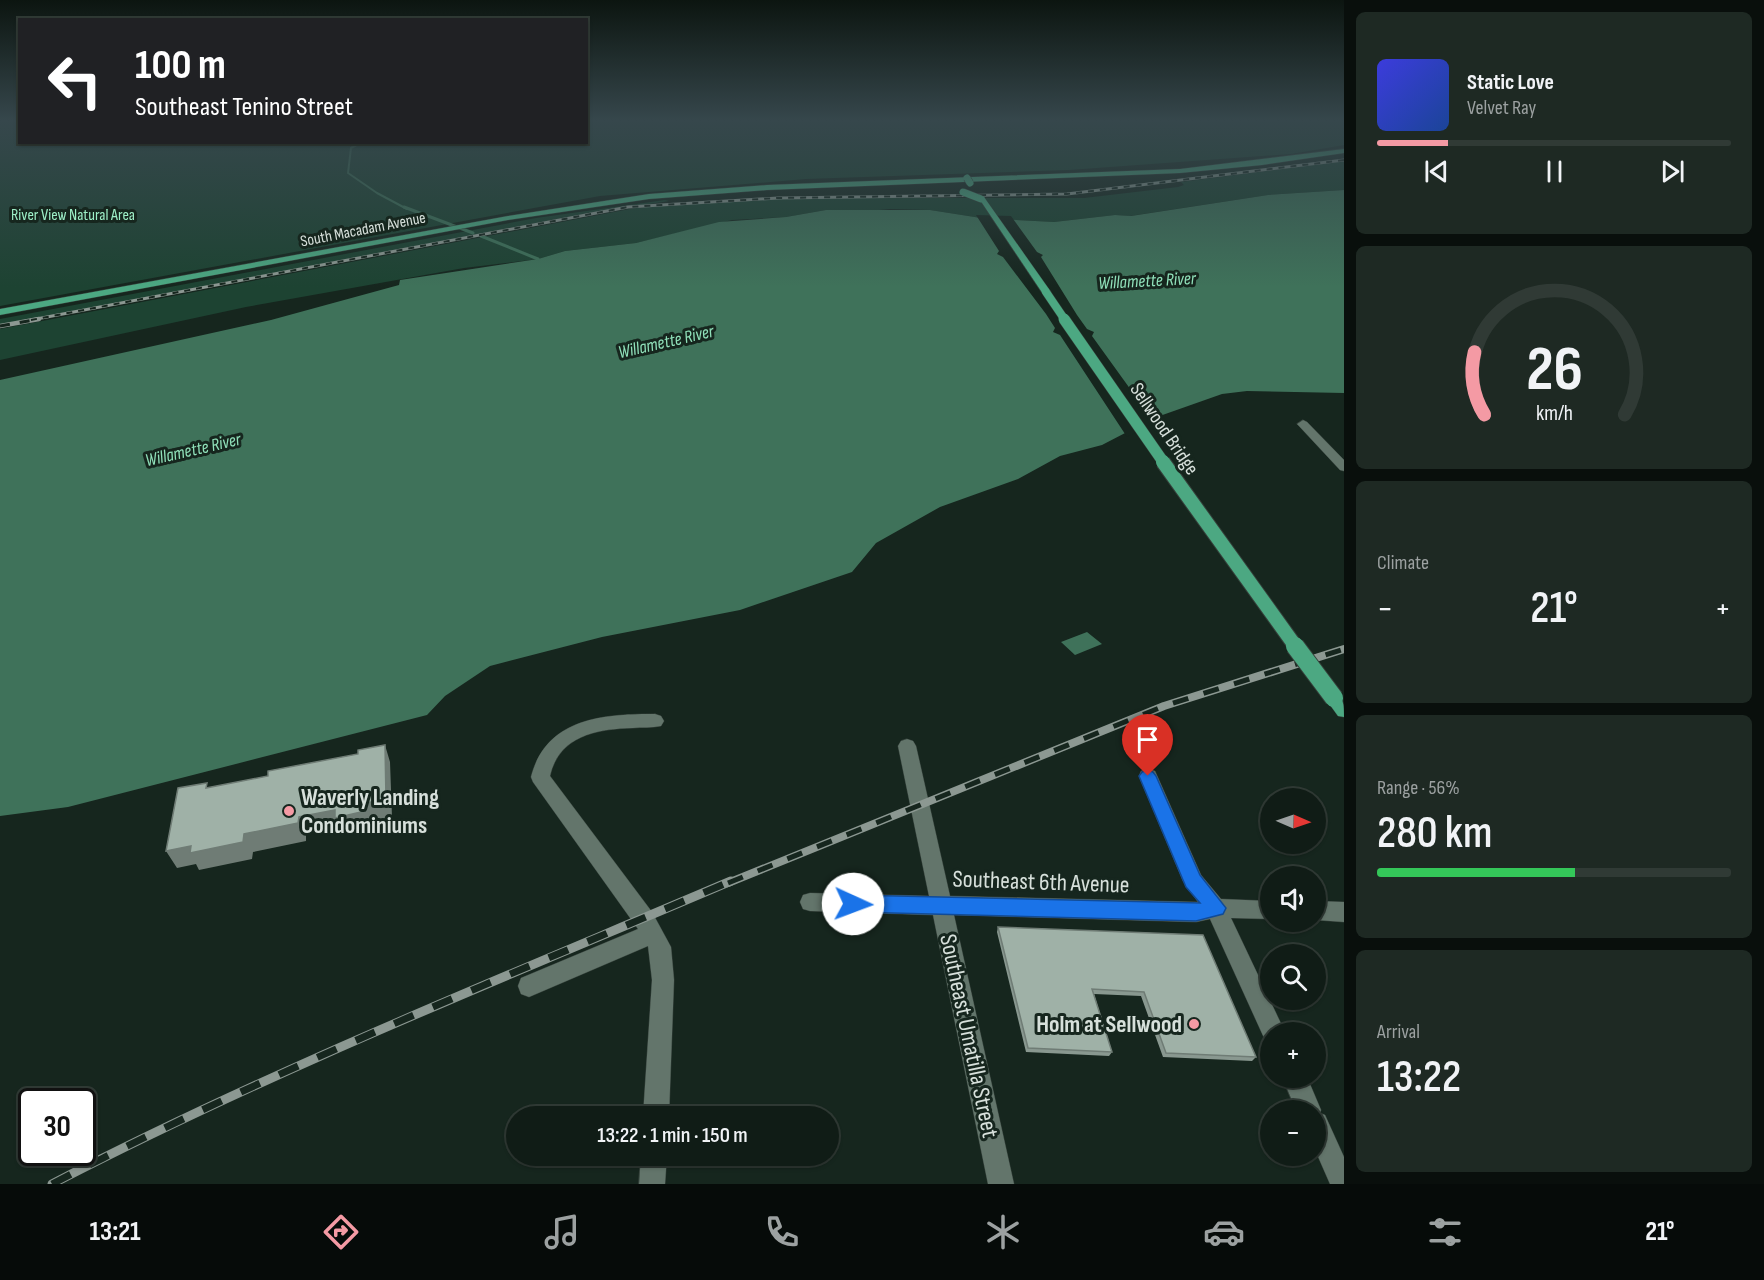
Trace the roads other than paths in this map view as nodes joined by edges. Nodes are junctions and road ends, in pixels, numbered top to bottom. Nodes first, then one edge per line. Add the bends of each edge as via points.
1 (994, 176) edge
2 (1073, 176) edge
3 (1139, 176) edge
4 (967, 178) junction
5 (973, 187) junction
6 (938, 188) junction
7 (988, 193) junction
8 (629, 198) junction
9 (0, 312) edge
10 (1303, 424) dead end
11 (1344, 467) edge
12 (1339, 704) edge
13 (655, 721) dead end
14 (907, 746) dead end
15 (1148, 776) dead end
16 (810, 902) dead end
17 (940, 905) junction
18 (1216, 908) junction
19 (1260, 910) edge
20 (1326, 911) edge
21 (1344, 912) edge
22 (653, 933) junction
23 (529, 986) dead end
24 (1268, 1022) edge
25 (657, 1106) edge
26 (1326, 1146) edge
27 (653, 1166) edge
28 (652, 1184) edge
29 (1000, 1184) edge
30 (1343, 1184) edge

1 - 4 main road
2 - 8 main road, South Macadam Avenue
3 - 7 main road
4 - 5 main road, Sellwood Bridge, bridge
4 - 8 main road via 753,184
5 - 6 main road
5 - 7 main road, Sellwood Bridge
5 - 7 main road
6 - 7 main road, bridge
6 - 8 main road
7 - 12 main road, Sellwood Bridge, bridge via 1215,537
8 - 9 main road, South Macadam Avenue
10 - 11 street
13 - 22 street via 630,720 595,726 559,741 544,760 540,777
14 - 17 street, Southeast Umatilla Street
15 - 18 street via 1193,881
16 - 17 street, Southeast 6th Avenue
17 - 18 street, Southeast 6th Avenue via 1196,912
17 - 29 street, Southeast Umatilla Street
18 - 19 street, Southeast 6th Avenue
18 - 24 street
20 - 21 street
22 - 23 street
22 - 25 street via 660,947 663,980
26 - 30 street
27 - 28 street

